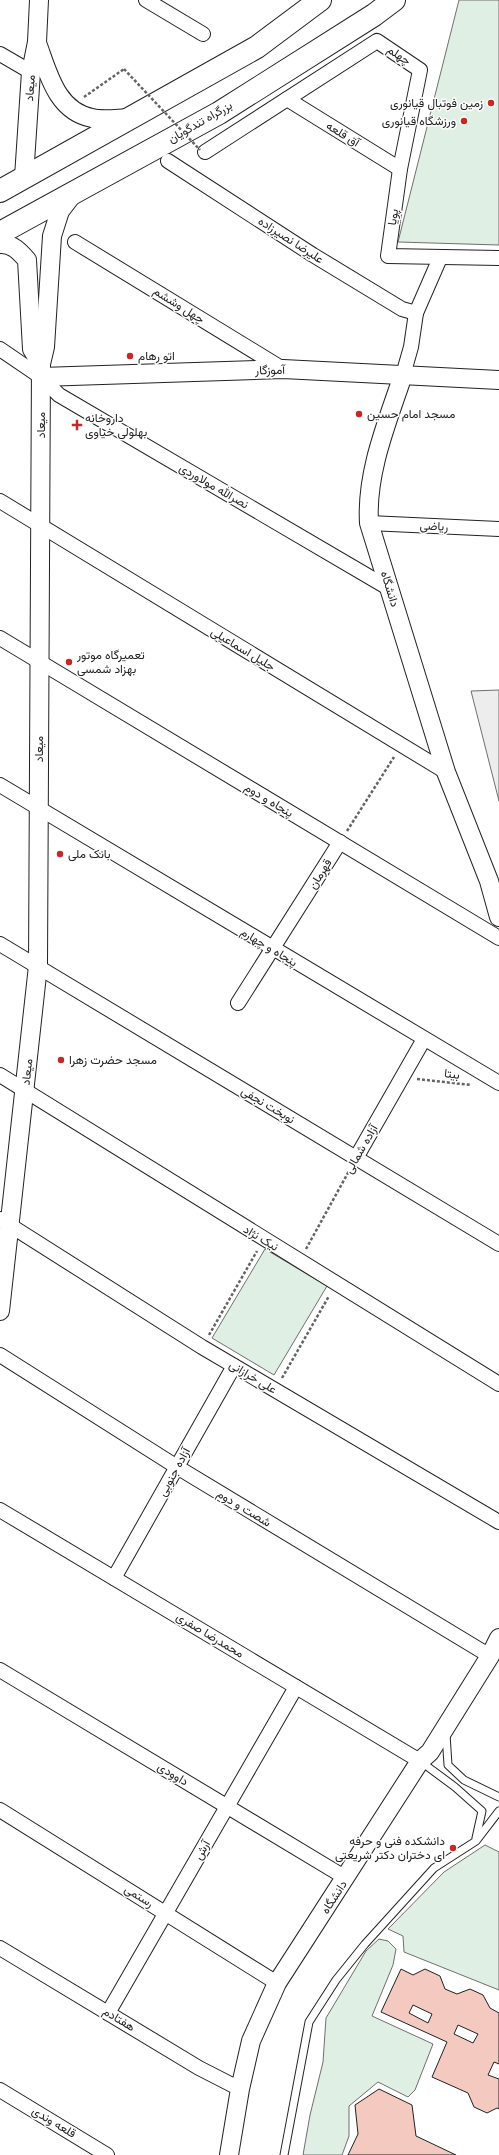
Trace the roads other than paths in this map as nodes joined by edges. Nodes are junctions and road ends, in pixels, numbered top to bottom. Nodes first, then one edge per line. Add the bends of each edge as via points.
1 (39, 0) edge
2 (146, 0) edge
3 (320, 0) edge
4 (394, 0) edge
5 (203, 34) dead end
6 (37, 42) junction
7 (0, 54) edge
8 (420, 70) joint
9 (31, 72) junction
10 (287, 98) junction
11 (134, 118) junction
12 (202, 151) road end
13 (168, 161) dead end
14 (400, 169) junction
15 (24, 177) junction
16 (0, 191) edge
17 (75, 192) junction
18 (0, 234) edge
19 (75, 242) dead end
20 (0, 244) edge
21 (440, 258) junction
22 (499, 258) edge
23 (416, 314) junction
24 (0, 349) edge
25 (283, 369) junction
26 (41, 371) junction
27 (403, 375) junction
28 (499, 380) edge
29 (0, 501) edge
30 (370, 523) junction
31 (40, 526) junction
32 (499, 529) edge
33 (390, 589) junction
34 (0, 638) edge
35 (40, 662) junction
36 (446, 772) junction
37 (0, 786) edge
38 (39, 810) junction
39 (340, 842) junction
40 (499, 917) edge
41 (499, 938) edge
42 (0, 944) edge
43 (272, 949) junction
44 (38, 966) junction
45 (238, 1003) dead end
46 (424, 1039) junction
47 (0, 1075) edge
48 (499, 1083) edge
49 (25, 1089) junction
50 (356, 1158) junction
51 (5, 1222) edge
52 (499, 1244) edge
53 (0, 1311) edge
54 (0, 1355) edge
55 (234, 1366) junction
56 (499, 1384) edge
57 (177, 1468) junction
58 (0, 1510) edge
59 (499, 1522) edge
60 (114, 1578) junction
61 (499, 1638) edge
62 (490, 1656) junction
63 (0, 1670) edge
64 (296, 1687) junction
65 (446, 1726) junction
66 (420, 1760) junction
67 (499, 1797) edge
68 (228, 1806) junction
69 (0, 1810) edge
70 (499, 1811) edge
71 (476, 1841) junction
72 (346, 1878) junction
73 (166, 1913) junction
74 (0, 1948) edge
75 (277, 1983) junction
76 (108, 2013) junction
77 (240, 2089) junction
78 (0, 2090) edge
79 (107, 2155) edge
80 (229, 2155) edge
81 (284, 2155) edge

1 - 6 street, میعاد
2 - 5 street
3 - 11 highway via 257,47
4 - 17 highway, بزرگراه تندگویان via 218,113
6 - 9 street, میعاد
6 - 11 street via 55,91 68,107 92,118
7 - 9 street
8 - 10 street, چهلم via 377,41
8 - 14 street, پویا
9 - 15 street, میعاد
10 - 12 street
10 - 14 street, آق قلعه
11 - 15 highway
13 - 23 street, علیرضا نصیرزاده via 313,255 402,309
14 - 21 street, پویا via 388,256
15 - 16 highway
17 - 18 highway, بزرگراه تندگویان
17 - 26 street, میعاد via 60,211 52,236 45,347
19 - 25 street, چهل وششم
20 - 26 street via 19,250 27,260 32,349
21 - 22 street, پویا
21 - 23 street, دانشگاه
23 - 27 street, دانشگاه
24 - 26 street, نصرالله مولاوردی
25 - 26 street, آموزگار
25 - 27 street, آموزگار
26 - 31 street, میعاد
26 - 33 street, نصرالله مولاوردی via 58,395
27 - 28 street, آموزگار
27 - 30 street, دانشگاه via 382,438 373,475 368,503
29 - 31 street, جلیل اسماعیلی
30 - 32 street, ریاضی
30 - 33 street, دانشگاه
31 - 35 street, میعاد
31 - 36 street, جلیل اسماعیلی
33 - 36 street, دانشگاه
34 - 35 street, پنجاه و دوم
35 - 38 street, میعاد
35 - 39 street, پنجاه و دوم
36 - 40 street, دانشگاه via 488,881
37 - 38 street, پنجاه و چهارم
38 - 43 street, پنجاه و چهارم
38 - 44 street, میعاد
39 - 41 street, پنجاه و دوم
39 - 43 street, قهرمان
42 - 44 street, نوبخت نجفی
43 - 45 street, قهرمان
43 - 46 street, پنجاه و چهارم
44 - 49 street, میعاد
44 - 50 street, نوبخت نجفی
46 - 48 street, پنجاه و چهارم
46 - 50 street, آزاده شمالی
47 - 49 street, نیک نژاد
49 - 51 street, میعاد
49 - 56 street, نیک نژاد
50 - 52 street, نوبخت نجفی
51 - 53 street, میعاد
51 - 55 street, علی خرازانی
54 - 57 street, شصت و دوم
55 - 57 street, آزاده جنوبی
55 - 59 street, علی خرازانی
57 - 60 street, آزاده جنوبی
57 - 62 street, شصت و دوم
58 - 60 street, محمدرضا صفری
60 - 64 street, محمدرضا صفری
61 - 62 street, دانشگاه
62 - 65 street, دانشگاه
63 - 68 street, داوودی
64 - 66 street, محمدرضا صفری
64 - 68 street, آرش
65 - 66 street, دانشگاه via 430,1752
65 - 67 lane via 448,1765 464,1780
66 - 71 lane via 456,1787 482,1811
66 - 72 street, دانشگاه
68 - 72 street, داوودی
68 - 73 street, آرش
69 - 73 street, رستمی
70 - 71 lane
71 - 81 lane via 434,1868 365,1944 336,1980 309,2022
72 - 75 street, دانشگاه
73 - 75 street, رستمی
73 - 76 street, آرش
74 - 76 street, هفتادم
75 - 77 street, دانشگاه via 251,2042
76 - 77 street, هفتادم via 199,2068
77 - 80 street, دانشگاه
78 - 79 street, قلعه وندی

